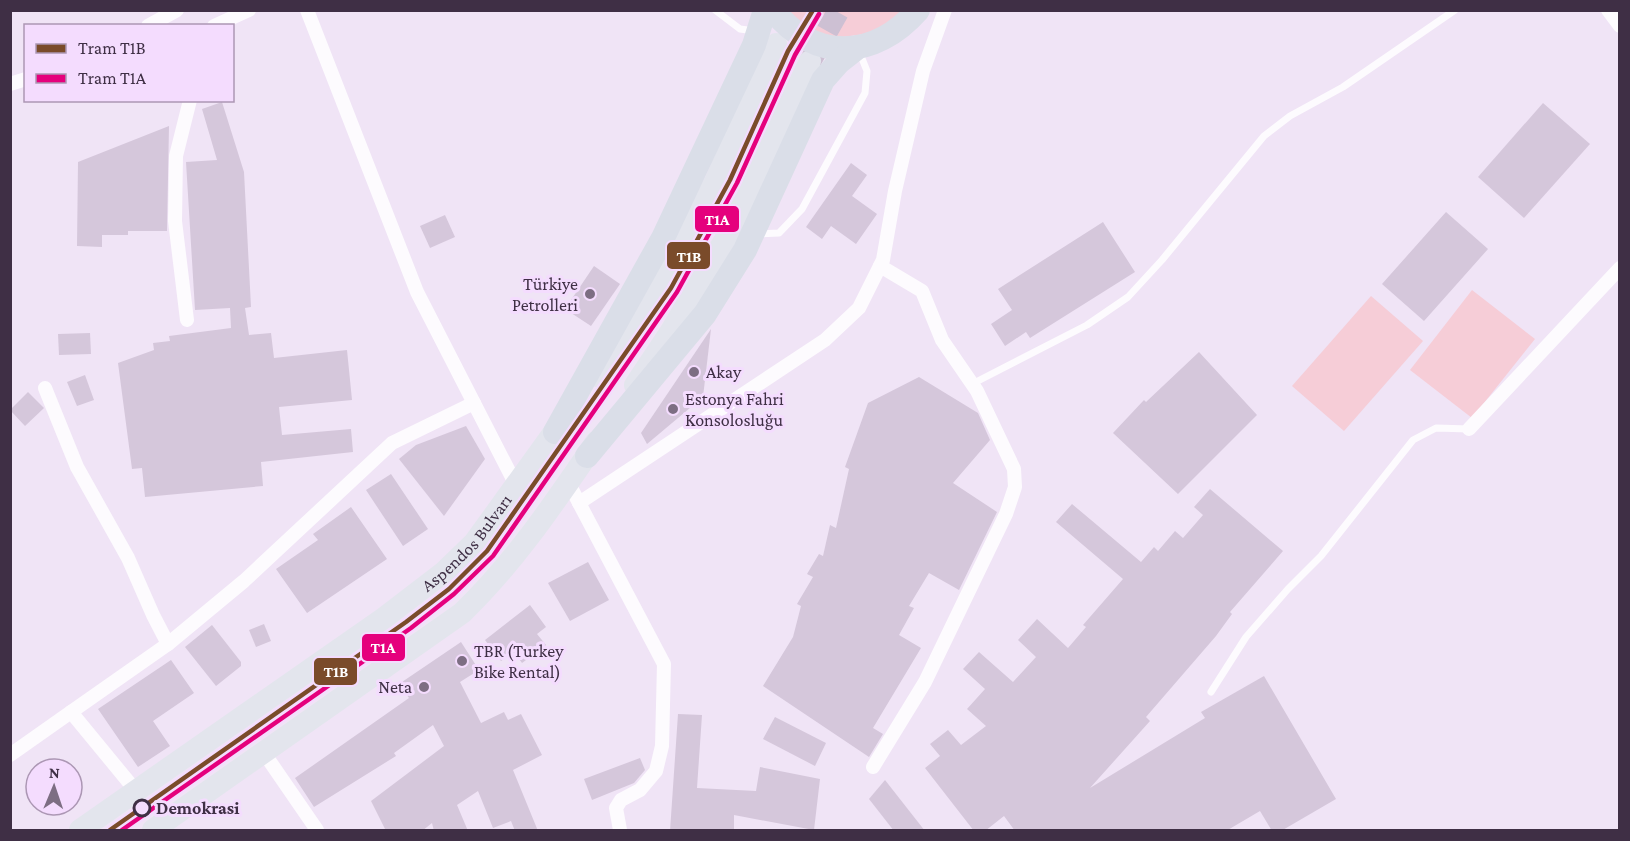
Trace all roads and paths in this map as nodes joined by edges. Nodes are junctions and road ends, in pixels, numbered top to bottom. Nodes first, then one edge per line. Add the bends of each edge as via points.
1 (177, 10) edge
2 (249, 10) edge
3 (307, 10) edge
4 (715, 10) edge
5 (773, 10) edge
6 (918, 10) edge
7 (945, 10) edge
8 (1455, 10) edge
9 (1608, 10) edge
10 (152, 24) edge
11 (218, 24) edge
12 (1620, 26) edge
13 (766, 28) edge
14 (858, 47) junction
15 (810, 61) tunnel mouth
16 (190, 102) edge
17 (751, 235) junction
18 (880, 266) junction
19 (1620, 268) edge
20 (187, 320) dead end
21 (972, 384) junction
22 (45, 388) dead end
23 (474, 403) junction
24 (1469, 429) joint
25 (555, 432) joint
26 (586, 456) junction
27 (568, 482) junction
28 (516, 484) junction
29 (579, 503) junction
30 (168, 644) junction
31 (1211, 692) dead end
32 (71, 712) junction
33 (264, 753) junction
34 (10, 755) edge
35 (873, 767) dead end
36 (136, 791) junction
37 (80, 831) edge
38 (153, 831) edge
39 (317, 831) edge
40 (620, 831) edge

1 - 10 street
2 - 11 street
3 - 23 street via 417,292
4 - 13 lane via 740,29
5 - 14 highway via 786,27 813,43 843,49
6 - 14 highway via 901,30 874,44
7 - 18 street via 923,71
8 - 21 lane via 1264,136 1128,297 1087,325
9 - 12 street
13 - 25 highway via 663,238
14 - 17 highway via 823,80
14 - 17 lane via 867,70 865,93 802,209 780,233
15 - 26 main road via 727,236 671,331
16 - 20 street via 176,156 175,221
17 - 26 highway via 705,314
18 - 21 street via 922,291 942,340
18 - 29 street via 860,308 825,340
19 - 24 street
21 - 35 street via 1014,469 1015,487 1006,514 925,682
22 - 30 street via 77,467 128,558
23 - 28 street
23 - 30 street via 392,443 244,581
24 - 31 lane via 1436,428 1413,440 1321,556 1246,637
25 - 28 main road, Aspendos Bulvarı
26 - 27 main road
27 - 29 street
27 - 33 main road via 495,581 462,613
28 - 36 main road, Aspendos Bulvarı via 474,543 444,572
29 - 40 street via 664,664 662,746 656,771 640,790 621,800 616,808
30 - 32 street
32 - 34 street
32 - 36 street
33 - 38 main road
33 - 39 street
36 - 37 main road, Aspendos Bulvarı

